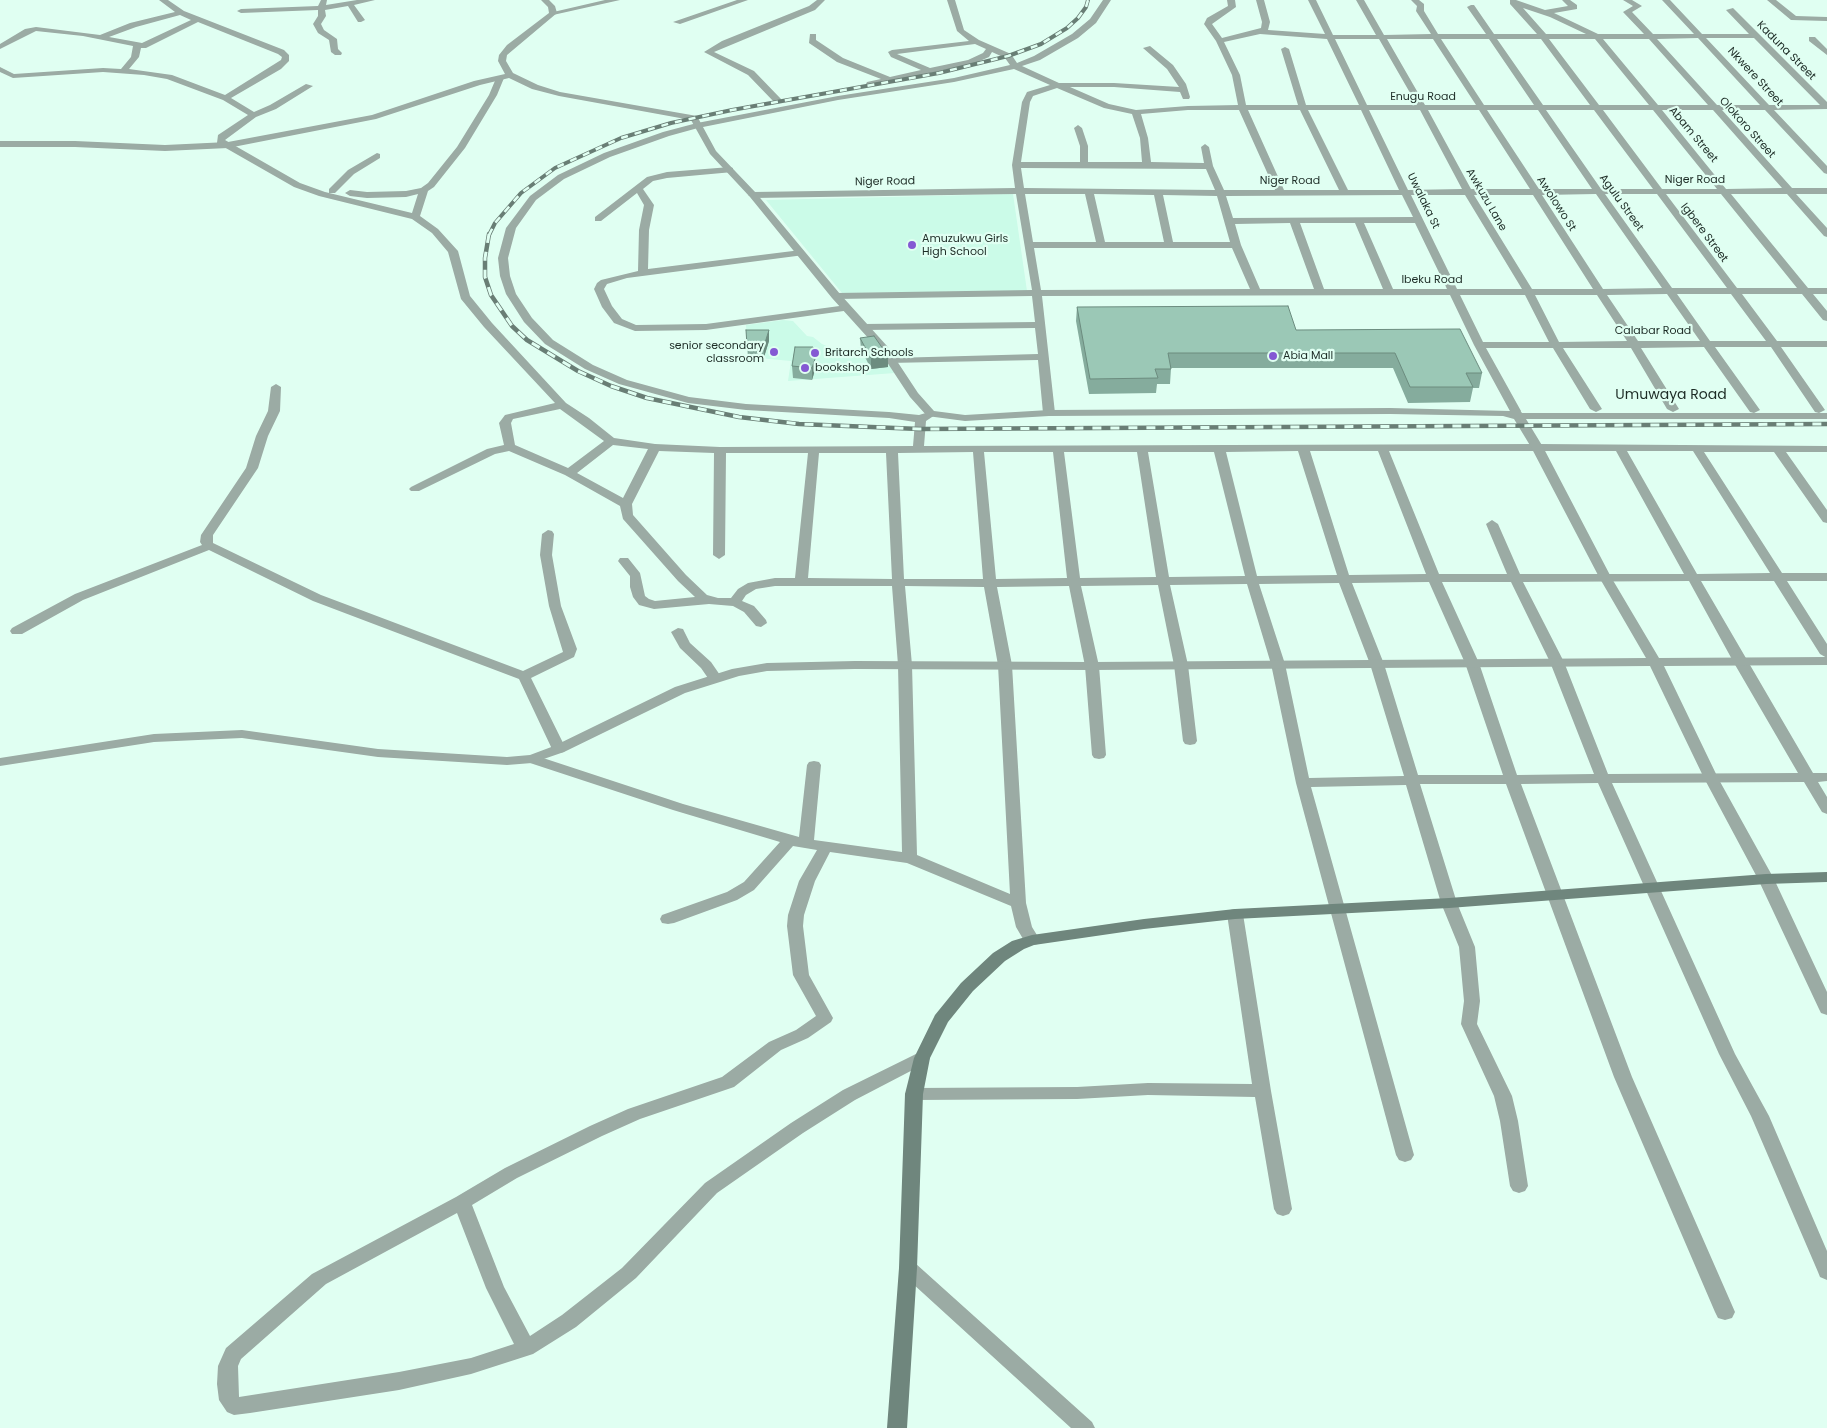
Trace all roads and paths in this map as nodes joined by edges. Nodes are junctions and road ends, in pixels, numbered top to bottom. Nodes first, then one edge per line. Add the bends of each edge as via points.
1 (163, 0) edge
2 (371, 0) edge
3 (545, 0) edge
4 (616, 0) edge
5 (744, 0) edge
6 (821, 0) edge
7 (951, 0) edge
8 (1107, 0) edge
9 (1231, 0) edge
10 (1260, 0) edge
11 (1312, 0) edge
12 (1360, 0) edge
13 (1414, 0) edge
14 (1566, 0) edge
15 (1627, 0) edge
16 (1666, 0) edge
17 (1771, 0) edge
18 (1512, 1) edge
19 (323, 4) edge
20 (350, 4) junction
21 (1471, 7) dead end
22 (1730, 10) dead end
23 (242, 11) dead end
24 (553, 12) junction
25 (1545, 12) junction
26 (181, 13) junction
27 (198, 19) junction
28 (1827, 19) edge
29 (362, 20) dead end
30 (678, 22) dead end
31 (1260, 32) junction
32 (813, 36) dead end
33 (1491, 36) junction
34 (1543, 36) junction
35 (1755, 36) junction
36 (102, 37) junction
37 (1330, 37) junction
38 (1380, 37) junction
39 (1436, 37) junction
40 (1598, 37) junction
41 (1651, 37) junction
42 (1702, 37) junction
43 (1812, 39) dead end
44 (1220, 41) junction
45 (976, 42) junction
46 (137, 46) junction
47 (0, 47) edge
48 (1147, 48) dead end
49 (990, 49) junction
50 (1285, 49) dead end
51 (338, 53) dead end
52 (1827, 53) edge
53 (1016, 66) junction
54 (0, 69) edge
55 (123, 71) junction
56 (931, 72) junction
57 (13, 76) junction
58 (505, 76) junction
59 (890, 80) junction
60 (0, 82) edge
61 (1058, 85) junction
62 (309, 86) dead end
63 (1184, 90) junction
64 (226, 98) junction
65 (1594, 107) junction
66 (1655, 107) junction
67 (1712, 107) junction
68 (1768, 107) junction
69 (1827, 107) edge
70 (1188, 108) junction
71 (1364, 108) junction
72 (1423, 108) junction
73 (1481, 108) junction
74 (1542, 108) junction
75 (1243, 109) junction
76 (1303, 109) junction
77 (726, 111) dead end
78 (1136, 112) junction
79 (253, 115) junction
80 (693, 123) junction
81 (1078, 128) dead end
82 (0, 144) edge
83 (228, 145) junction
84 (1205, 147) dead end
85 (377, 156) dead end
86 (1016, 165) junction
87 (1147, 165) junction
88 (1084, 166) junction
89 (1209, 166) junction
90 (730, 170) junction
91 (1827, 171) edge
92 (639, 189) junction
93 (424, 190) junction
94 (1020, 191) junction
95 (1598, 191) junction
96 (1658, 191) junction
97 (1789, 191) junction
98 (1827, 191) edge
99 (327, 192) junction
100 (1280, 192) junction
101 (1345, 192) junction
102 (1406, 192) junction
103 (1468, 192) junction
104 (1535, 192) junction
105 (1726, 192) junction
106 (1089, 193) junction
107 (1158, 193) junction
108 (1221, 193) junction
109 (753, 195) junction
110 (416, 218) junction
111 (598, 219) dead end
112 (1294, 220) junction
113 (1358, 220) junction
114 (1420, 220) junction
115 (1228, 221) junction
116 (1827, 234) edge
117 (1030, 245) junction
118 (1101, 245) junction
119 (1236, 245) junction
120 (1169, 246) junction
121 (801, 253) junction
122 (643, 273) junction
123 (1600, 291) junction
124 (1671, 291) junction
125 (1734, 291) junction
126 (1804, 291) junction
127 (1827, 291) edge
128 (1320, 292) junction
129 (1454, 292) junction
130 (1528, 292) junction
131 (1257, 293) junction
132 (1390, 293) junction
133 (1037, 294) junction
134 (836, 296) junction
135 (847, 308) junction
136 (1827, 318) edge
137 (1039, 325) junction
138 (864, 327) junction
139 (1705, 343) junction
140 (1773, 343) junction
141 (1634, 344) junction
142 (1827, 344) edge
143 (1479, 345) junction
144 (1556, 345) junction
145 (1044, 357) junction
146 (892, 361) junction
147 (276, 387) dead end
148 (562, 405) junction
149 (1596, 409) junction
150 (1673, 409) junction
151 (1754, 410) junction
152 (1824, 412) edge
153 (1049, 413) junction
154 (1512, 413) junction
155 (926, 417) junction
156 (611, 441) junction
157 (510, 447) junction
158 (655, 447) junction
159 (1537, 447) junction
160 (1219, 448) junction
161 (1303, 448) junction
162 (1382, 448) junction
163 (1620, 448) junction
164 (892, 449) junction
165 (918, 449) junction
166 (1058, 449) junction
167 (1142, 449) junction
168 (1698, 449) junction
169 (1778, 449) junction
170 (1827, 449) edge
171 (720, 450) junction
172 (814, 450) junction
173 (978, 450) junction
174 (569, 473) junction
175 (415, 489) dead end
176 (626, 504) junction
177 (1827, 519) edge
178 (1492, 524) dead end
179 (548, 534) dead end
180 (208, 546) junction
181 (719, 555) dead end
182 (624, 561) dead end
183 (1605, 577) junction
184 (1693, 577) junction
185 (1780, 577) junction
186 (1827, 577) edge
187 (1434, 578) junction
188 (1516, 578) junction
189 (1344, 579) junction
190 (1163, 580) junction
191 (1252, 580) junction
192 (800, 581) junction
193 (1074, 581) junction
194 (898, 582) junction
195 (990, 583) junction
196 (708, 600) junction
197 (735, 602) junction
198 (761, 623) dead end
199 (17, 631) dead end
200 (678, 632) dead end
201 (1827, 654) edge
202 (1827, 661) edge
203 (1557, 662) junction
204 (1655, 662) junction
205 (1472, 663) junction
206 (1741, 663) junction
207 (1181, 664) junction
208 (1278, 664) junction
209 (1377, 664) junction
210 (905, 665) junction
211 (1005, 665) junction
212 (1092, 666) junction
213 (524, 676) junction
214 (715, 678) junction
215 (1190, 741) dead end
216 (559, 749) junction
217 (1099, 755) dead end
218 (532, 759) junction
219 (0, 762) edge
220 (814, 766) dead end
221 (1711, 778) junction
222 (1809, 778) junction
223 (1827, 778) edge
224 (1603, 779) junction
225 (1413, 780) junction
226 (1512, 780) junction
227 (1303, 783) junction
228 (1827, 809) edge
229 (790, 840) junction
230 (806, 842) junction
231 (826, 847) junction
232 (910, 858) junction
233 (1827, 877) edge
234 (1766, 879) junction
235 (1651, 889) junction
236 (1556, 896) junction
237 (1018, 903) junction
238 (1448, 903) junction
239 (1338, 908) junction
240 (1235, 914) junction
241 (668, 919) dead end
242 (1032, 940) junction
243 (1827, 1009) edge
244 (922, 1058) junction
245 (1262, 1092) junction
246 (914, 1094) junction
247 (1405, 1155) dead end
248 (1519, 1186) dead end
249 (462, 1202) junction
250 (1283, 1209) dead end
251 (908, 1268) junction
252 (1827, 1272) edge
253 (1725, 1312) dead end
254 (526, 1348) junction
255 (897, 1428) edge
256 (1085, 1428) edge

1 - 26 street
2 - 20 street
3 - 24 street
4 - 24 street
5 - 30 street
6 - 59 street via 804,12 708,52 751,73 774,101
7 - 45 street, Enugu Road via 960,30
8 - 53 street via 1093,21 1075,36
9 - 44 street via 1232,7 1208,24
10 - 31 street via 1266,22
11 - 37 street, Uwalaka St
12 - 38 street, Awkuzu Lane
13 - 39 street, Awolowo St via 1421,6 1420,11
14 - 25 street via 1574,7
15 - 41 street, Olokoro Street via 1638,6 1627,12
16 - 42 street, Nkwere Street
17 - 28 street via 1794,18
18 - 25 street
18 - 34 street, Igbere Street
19 - 20 street
19 - 23 street
19 - 51 street via 317,24 321,31 334,39 334,50
20 - 29 street
21 - 33 street, Agulu Street
22 - 35 street, Kaduna Street
24 - 58 street via 503,55
25 - 40 street
26 - 27 street
26 - 36 street
27 - 46 street
27 - 64 street via 286,56 278,67
31 - 37 street
31 - 44 street
32 - 59 street via 812,41 840,60
33 - 34 street
33 - 39 street
33 - 74 street, Agulu Street
34 - 40 street
34 - 65 street, Igbere Street
35 - 42 street
35 - 69 street, Kaduna Street
36 - 46 street
36 - 47 street via 36,29
37 - 38 street
37 - 71 street, Uwalaka St
38 - 39 street
38 - 72 street, Awkuzu Lane
39 - 73 street, Awolowo St
40 - 41 street
40 - 66 street, Abam Street
41 - 42 street
41 - 67 street, Olokoro Street
42 - 68 street, Nkwere Street
43 - 52 street
44 - 75 street via 1236,75
45 - 49 street, Enugu Road
45 - 56 street via 892,52
46 - 55 street via 135,57
48 - 63 street via 1170,66
49 - 53 street, Enugu Road via 1008,56
49 - 56 street via 982,58
50 - 76 street
53 - 61 street, Enugu Road
53 - 80 street via 954,80
54 - 57 street
55 - 57 street
55 - 64 street via 169,77
56 - 59 street
57 - 60 street
58 - 80 street via 558,94 672,113
58 - 83 street via 373,117
58 - 93 street via 461,148 439,177
61 - 63 street
61 - 78 street, Enugu Road via 1108,106
61 - 86 street via 1030,94
62 - 79 street
63 - 70 street
64 - 79 street
65 - 66 street, Enugu Road
65 - 74 street, Enugu Road
65 - 96 street, Igbere Street
66 - 67 street, Enugu Road
66 - 105 street, Abam Street
67 - 68 street, Enugu Road
67 - 97 street, Olokoro Street
68 - 69 street, Enugu Road
68 - 91 street, Nkwere Street
70 - 75 street, Enugu Road
70 - 78 street, Enugu Road
71 - 72 street, Enugu Road
71 - 76 street, Enugu Road
71 - 102 street, Uwalaka St
72 - 73 street, Enugu Road
72 - 103 street, Awkuzu Lane
73 - 74 street, Enugu Road
73 - 104 street, Awolowo St
74 - 95 street, Agulu Street
75 - 76 street, Enugu Road
75 - 100 street
76 - 101 street
77 - 80 street
78 - 87 street via 1144,138
79 - 83 street via 219,139
80 - 90 street
80 - 155 street via 608,155 561,177 533,198 511,228 503,258 511,294 528,320 549,342 589,367 659,393 746,407
81 - 88 street via 1084,146
82 - 83 street via 165,148
83 - 99 street via 297,185
84 - 89 street
85 - 99 street
86 - 88 street
86 - 94 street
87 - 88 street
87 - 89 street
89 - 108 street
90 - 92 street via 657,177
90 - 109 street
92 - 111 street
92 - 122 street via 648,204
93 - 99 street via 367,195
93 - 110 street
94 - 106 street, Niger Road
94 - 109 street, Niger Road
94 - 117 street
95 - 96 street, Niger Road
95 - 104 street, Niger Road
95 - 124 street, Agulu Street
96 - 105 street, Niger Road
96 - 125 street, Igbere Street
97 - 98 street, Niger Road
97 - 105 street, Niger Road
97 - 116 street, Olokoro Street
99 - 110 street
100 - 101 street, Niger Road
100 - 108 street, Niger Road
101 - 102 street, Niger Road
102 - 103 street, Niger Road
102 - 114 street, Uwalaka St
103 - 104 street, Niger Road
103 - 130 street, Awkuzu Lane
104 - 123 street, Awolowo St
105 - 126 street, Abam Street
106 - 107 street, Niger Road
106 - 118 street
107 - 108 street, Niger Road
107 - 120 street
108 - 115 street
109 - 121 street
110 - 148 street via 436,231 453,251 465,297
112 - 113 street
112 - 115 street
112 - 128 street
113 - 114 street
113 - 132 street
114 - 129 street, Uwalaka St
115 - 119 street
117 - 118 street
117 - 133 street
118 - 120 street
119 - 120 street
119 - 131 street
121 - 122 street
121 - 134 street
122 - 135 street via 600,285 607,307 618,322 630,327 706,327
123 - 124 street, Ibeku Road
123 - 130 street, Ibeku Road
123 - 141 street, Awolowo St
124 - 125 street, Ibeku Road
124 - 139 street, Agulu Street
125 - 126 street, Ibeku Road
125 - 140 street, Igbere Street
126 - 127 street, Ibeku Road
126 - 136 street, Abam Street
128 - 131 street, Ibeku Road
128 - 132 street, Ibeku Road
129 - 130 street, Ibeku Road
129 - 132 street, Ibeku Road
129 - 143 street, Uwalaka St
130 - 144 street, Awkuzu Lane
131 - 133 street, Ibeku Road
133 - 134 street, Ibeku Road
133 - 137 street
134 - 135 street
135 - 138 street
137 - 138 street
137 - 145 street
138 - 146 street
139 - 140 street, Calabar Road
139 - 141 street, Calabar Road
139 - 151 street, Agulu Street
140 - 142 street, Calabar Road
140 - 152 street, Igbere Street
141 - 144 street, Calabar Road
141 - 150 street, Awolowo St
143 - 144 street, Calabar Road
143 - 154 street, Uwalaka St
144 - 149 street, Awkuzu Lane
145 - 146 street
145 - 153 street
146 - 155 street
147 - 180 street via 274,411 252,468 207,535
148 - 156 street
148 - 157 street via 509,417 505,423
149 - 150 street, Umuwaya Road
149 - 154 street, Umuwaya Road
150 - 151 street, Umuwaya Road
151 - 152 street, Umuwaya Road
152 - 154 street, Umuwaya Road
153 - 154 street via 1390,410
153 - 155 street
154 - 159 street, Uwalaka St via 1525,425
155 - 165 street
156 - 158 street
156 - 174 street
157 - 174 street
157 - 175 street via 491,451
158 - 171 street
158 - 176 street
159 - 162 street
159 - 163 street
159 - 183 street, Uwalaka St
160 - 161 street
160 - 167 street
160 - 191 street
161 - 162 street
161 - 189 street
162 - 187 street
163 - 168 street
163 - 184 street
164 - 165 street
164 - 172 street
164 - 194 street
165 - 173 street
166 - 167 street
166 - 173 street
166 - 193 street
167 - 190 street
168 - 169 street
168 - 185 street
169 - 170 street
169 - 177 street
171 - 172 street
171 - 181 street
172 - 192 street
173 - 195 street
174 - 176 street
176 - 196 street via 627,516 682,578
178 - 188 street
179 - 213 street via 546,555 555,606 570,654
180 - 199 street via 79,598
180 - 213 street via 318,598
182 - 196 street via 636,576 639,597 644,602 654,605
183 - 184 street
183 - 188 street
183 - 204 street, Uwalaka St
184 - 185 street
184 - 206 street
185 - 186 street
185 - 201 street
187 - 188 street
187 - 189 street
187 - 205 street
188 - 203 street
189 - 191 street
189 - 209 street
190 - 191 street
190 - 193 street
190 - 207 street
191 - 208 street
192 - 194 street
192 - 197 street via 752,586
193 - 195 street
193 - 212 street
194 - 195 street
194 - 210 street
195 - 211 street
196 - 197 street
197 - 198 street via 749,609
200 - 214 street via 685,645
202 - 206 street
203 - 204 street
203 - 205 street
203 - 224 street
204 - 206 street
204 - 221 street, Uwalaka St
205 - 209 street
205 - 226 street
206 - 222 street
207 - 208 street
207 - 212 street
207 - 215 street
208 - 209 street
208 - 227 street
209 - 225 street
210 - 211 street
210 - 214 street via 767,668
210 - 232 street
211 - 212 street
211 - 237 street
212 - 217 street
213 - 216 street
214 - 216 street via 680,690
216 - 218 street
218 - 219 street via 506,761 378,753 242,734 154,738
218 - 229 street
220 - 230 street
221 - 222 street
221 - 224 street
221 - 234 street, Uwalaka St
222 - 223 street
222 - 228 street
224 - 226 street
224 - 235 street
225 - 226 street
225 - 227 street
225 - 238 street
226 - 236 street
227 - 239 street
229 - 230 street
229 - 241 street via 749,886 732,896
230 - 231 street
231 - 232 street
231 - 249 street via 807,881 796,914 802,975 825,1018 802,1034 775,1046 728,1082 650,1108 596,1131 511,1172
232 - 237 street
233 - 234 main road
234 - 235 main road
234 - 243 street, Uwalaka St
235 - 236 main road
235 - 252 street via 1727,1054 1760,1116
236 - 238 main road
236 - 253 street via 1623,1076
237 - 242 street via 1024,927
238 - 239 main road
238 - 248 street via 1467,947 1472,1001 1469,1024 1503,1096
239 - 240 main road
239 - 247 street
240 - 242 main road
240 - 245 street
242 - 244 main road via 999,958 967,987 940,1019
244 - 246 main road
244 - 254 street via 849,1095 711,1188 629,1273 569,1321
245 - 246 street via 1148,1089 1078,1093
245 - 250 street
246 - 251 main road
249 - 254 street via 495,1288
249 - 254 street via 320,1280 271,1320 233,1354 228,1375 229,1400 234,1406 399,1381 471,1366
251 - 255 main road
251 - 256 street

